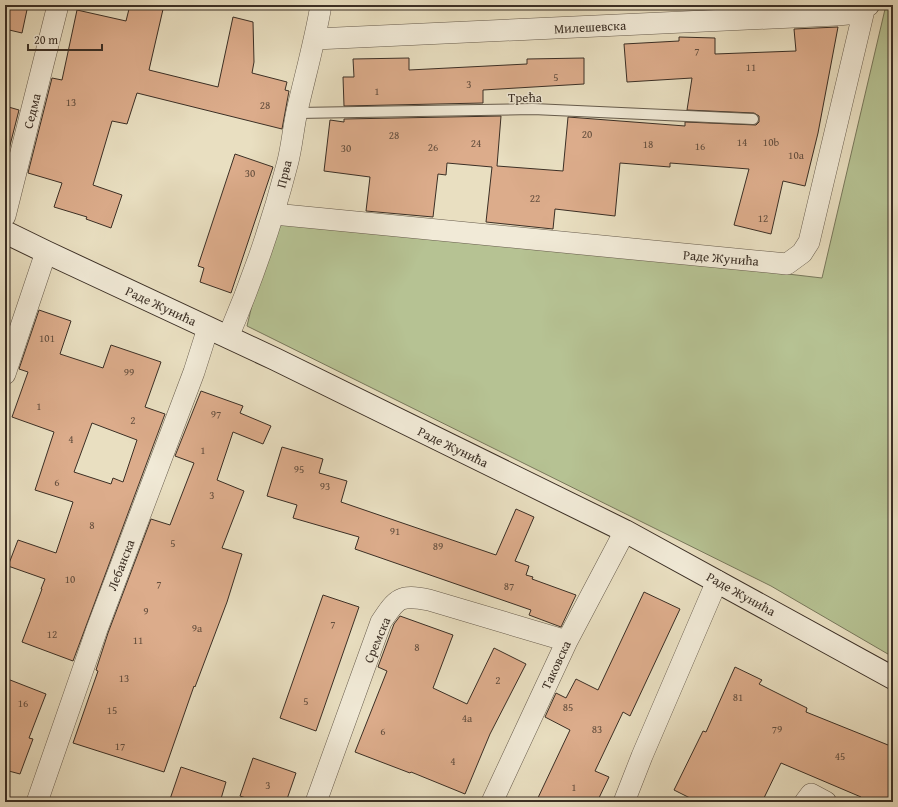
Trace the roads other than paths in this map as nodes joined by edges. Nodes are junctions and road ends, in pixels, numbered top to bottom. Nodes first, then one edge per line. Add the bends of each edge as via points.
1 (58, 5) edge
2 (322, 5) edge
3 (866, 7) edge
4 (315, 39) junction
5 (297, 113) junction
6 (754, 119) dead end
7 (274, 214) junction
8 (5, 216) edge
9 (5, 232) edge
10 (46, 252) junction
11 (218, 332) junction
12 (5, 374) edge
13 (625, 531) junction
14 (717, 581) junction
15 (567, 641) junction
16 (893, 678) edge
17 (37, 802) edge
18 (316, 802) edge
19 (492, 802) edge
20 (624, 802) edge

1 - 8 street, Седма
2 - 4 street, Прва
3 - 4 street, Милешевска via 855,14
3 - 7 street, Раде Жунића via 810,242 802,253 787,264
4 - 5 street, Прва
5 - 6 lane, Трећа via 533,109
5 - 7 street, Прва via 288,163
7 - 11 street, Прва via 245,295
9 - 10 main road, Раде Жунића
10 - 11 main road, Раде Жунића
10 - 12 street
11 - 13 main road, Раде Жунића
11 - 17 street, Лебанска via 194,372 98,629
13 - 14 main road, Раде Жунића
13 - 15 street, Таковска
14 - 16 main road, Раде Жунића
14 - 20 street
15 - 18 street, Сремска via 428,600 411,596 400,600 392,606 381,622
15 - 19 street, Таковска

